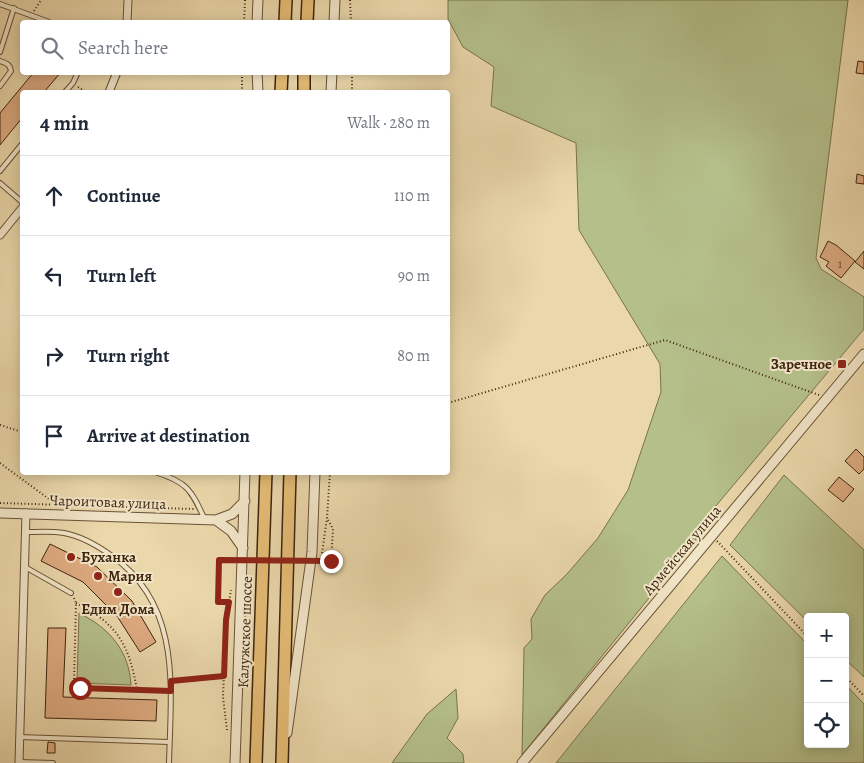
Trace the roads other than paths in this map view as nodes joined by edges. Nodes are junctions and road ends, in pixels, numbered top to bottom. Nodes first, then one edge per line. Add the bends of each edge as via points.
1 (128, 0) edge
2 (258, 0) edge
3 (286, 0) edge
4 (308, 0) edge
5 (335, 0) edge
6 (0, 4) edge
7 (14, 8) junction
8 (44, 20) edge
9 (127, 20) edge
10 (257, 20) edge
11 (285, 20) edge
12 (307, 20) edge
13 (334, 20) edge
14 (0, 52) edge
15 (0, 60) edge
16 (76, 75) edge
17 (116, 75) edge
18 (257, 75) edge
19 (282, 75) edge
20 (304, 75) edge
21 (332, 75) edge
22 (0, 86) edge
23 (67, 90) edge
24 (110, 90) edge
25 (257, 90) edge
26 (281, 90) edge
27 (304, 90) edge
28 (332, 90) edge
29 (20, 146) edge
30 (0, 171) edge
31 (0, 183) edge
32 (20, 200) edge
33 (20, 210) edge
34 (0, 234) edge
35 (864, 354) edge
36 (164, 475) edge
37 (245, 475) edge
38 (266, 475) edge
39 (290, 475) edge
40 (315, 475) edge
41 (245, 501) junction
42 (0, 513) edge
43 (26, 513) junction
44 (205, 520) junction
45 (216, 520) junction
46 (26, 532) junction
47 (243, 548) junction
48 (24, 567) junction
49 (72, 593) dead end
50 (19, 737) junction
51 (169, 742) junction
52 (18, 762) edge
53 (52, 763) edge
54 (169, 763) edge
55 (235, 763) edge
56 (254, 763) edge
57 (282, 763) edge
58 (522, 763) edge

1 - 9 street
2 - 10 street
3 - 11 highway
4 - 12 highway
5 - 13 street
6 - 7 lane
7 - 8 lane
7 - 14 lane
15 - 22 lane via 7,63 11,71
16 - 23 lane
17 - 24 street
18 - 25 street
19 - 26 highway
20 - 27 highway
21 - 28 street
29 - 30 lane
31 - 32 lane
33 - 34 street
35 - 58 street, Армейская улица
36 - 44 lane via 186,486
37 - 41 street
38 - 56 highway, Калужское шоссе
39 - 57 highway
40 - 57 street via 312,552
41 - 45 street, Чароитовая улица via 232,514
41 - 47 street
42 - 43 street, Чароитовая улица
43 - 44 street, Чароитовая улица
43 - 46 street
44 - 45 street, Чароитовая улица
45 - 47 street via 231,531
46 - 48 street
46 - 51 lane via 64,533 77,537 105,551 137,578 155,605 165,634 171,681
47 - 55 street
48 - 49 lane
48 - 50 street
50 - 51 lane
50 - 52 street
51 - 54 lane
52 - 53 lane

